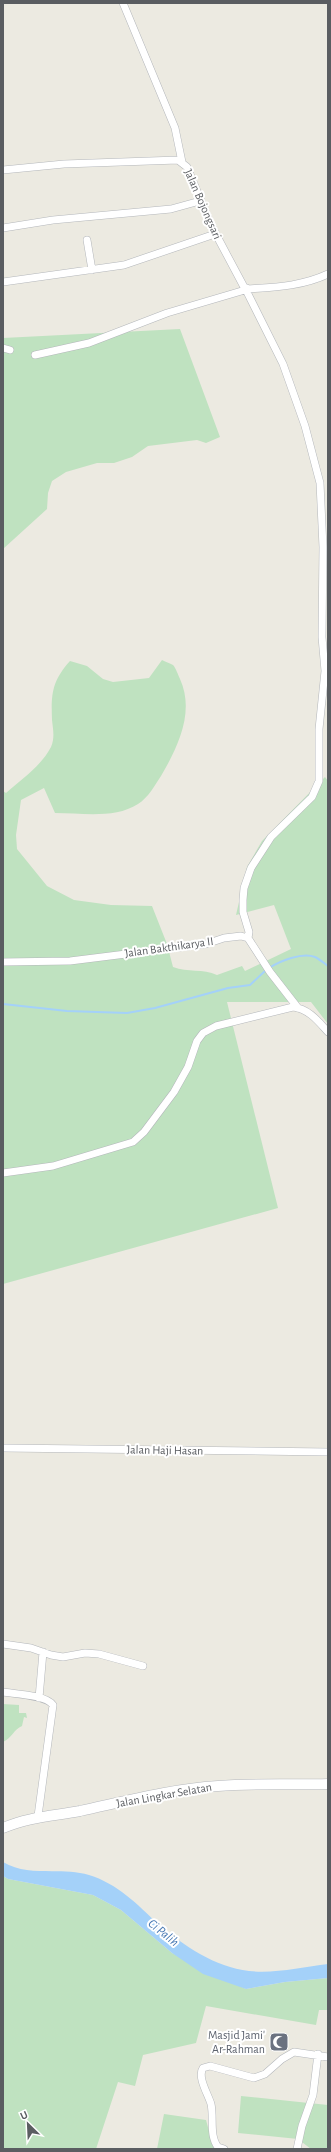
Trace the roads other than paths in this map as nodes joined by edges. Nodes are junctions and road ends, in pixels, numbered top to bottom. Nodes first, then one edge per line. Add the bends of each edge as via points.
1 (123, 3) edge
2 (182, 162) junction
3 (3, 170) edge
4 (200, 201) junction
5 (3, 228) edge
6 (215, 234) junction
7 (87, 240) dead end
8 (92, 270) junction
9 (328, 274) edge
10 (3, 282) edge
11 (245, 289) junction
12 (35, 355) dead end
13 (248, 938) junction
14 (3, 962) edge
15 (298, 1008) junction
16 (328, 1032) edge
17 (3, 1173) edge
18 (3, 1448) edge
19 (328, 1452) edge
20 (3, 1644) edge
21 (43, 1652) junction
22 (143, 1666) dead end
23 (3, 1692) edge
24 (39, 1698) junction
25 (328, 1784) edge
26 (38, 1816) junction
27 (3, 1828) edge
28 (318, 2054) junction
29 (328, 2057) edge
30 (224, 2149) edge
31 (297, 2149) edge

1 - 2 street via 175,128
2 - 3 street, Jalan Bojongsari via 176,160 64,164
2 - 4 street, Jalan Bojongsari via 187,167
4 - 5 street via 171,209 53,220
4 - 6 street, Jalan Bojongsari
6 - 8 street via 141,260
6 - 11 street, Jalan Bojongsari
7 - 8 street
8 - 10 street
9 - 11 street via 310,282 289,286
11 - 12 street via 167,313 89,343
11 - 13 street, Jalan Bojongsari via 283,364 305,426 320,483 322,637 325,671 319,729 319,781 312,797 271,837 251,868 243,900
13 - 14 street, Jalan Bakthikarya II via 224,938 206,944 70,961
13 - 15 street
15 - 16 street via 310,1014
15 - 17 street via 283,1009 216,1026 203,1033 174,1092 144,1132 133,1142 53,1166
18 - 19 street, Jalan Haji Hasan
20 - 21 street
21 - 22 street via 63,1657 85,1653 99,1654
21 - 24 street
23 - 24 street
24 - 26 street via 51,1703 53,1707
25 - 26 street, Jalan Lingkar Selatan via 218,1786 175,1790 74,1812
26 - 27 street, Jalan Lingkar Selatan
28 - 29 street
28 - 30 street via 290,2054 270,2070 254,2078 210,2066 203,2068 202,2076 211,2105 214,2141 218,2147
28 - 31 street via 313,2095

